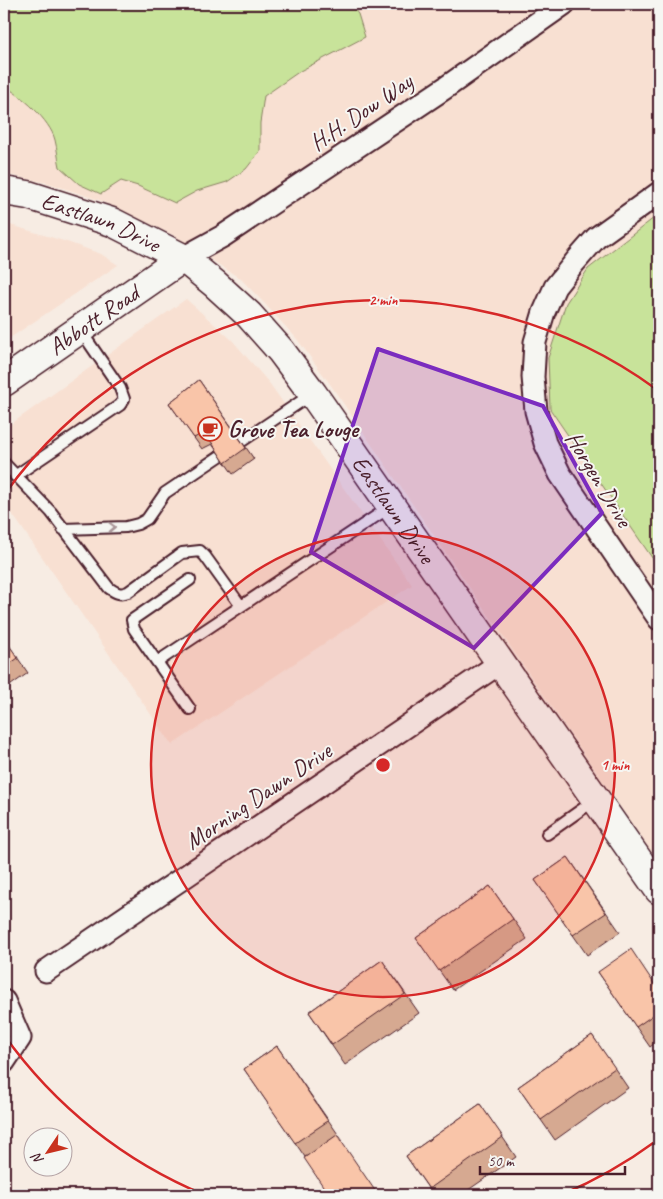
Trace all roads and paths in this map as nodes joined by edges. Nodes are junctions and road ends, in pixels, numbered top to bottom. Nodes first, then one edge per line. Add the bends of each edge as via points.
1 (564, 4) edge
2 (4, 191) edge
3 (659, 193) edge
4 (183, 258) junction
5 (80, 329) junction
6 (4, 382) edge
7 (313, 394) junction
8 (4, 463) edge
9 (15, 476) junction
10 (391, 506) junction
11 (64, 529) junction
12 (190, 580) dead end
13 (241, 606) junction
14 (659, 619) edge
15 (157, 662) junction
16 (500, 663) junction
17 (190, 709) dead end
18 (597, 799) junction
19 (547, 834) dead end
20 (659, 890) edge
21 (46, 971) dead end
22 (4, 1001) edge
23 (4, 1062) edge

1 - 4 street, H.H. Dow Way via 437,94 223,236
2 - 4 street, Eastlawn Drive via 28,195 112,222
3 - 14 street, Horgen Drive via 596,238 555,287 535,342 533,377 536,411 545,443 560,474
4 - 5 street, Abbott Road
4 - 7 street, Eastlawn Drive via 249,316 281,351
5 - 6 street, Abbott Road
5 - 9 lane via 124,399 120,405
7 - 10 street, Eastlawn Drive
11 -> 7 lane via 126,527 147,519 165,493
8 - 9 lane
9 - 11 lane
10 - 13 lane
10 - 16 street, Eastlawn Drive
11 - 13 lane via 115,593 128,592 182,553 200,551
12 - 15 lane via 132,620 134,629
13 - 15 lane
15 - 17 lane
16 - 18 street, Eastlawn Drive
16 - 21 street, Morning Dawn Drive
18 - 19 lane
18 - 20 street, Eastlawn Drive
22 - 23 street via 20,1038

